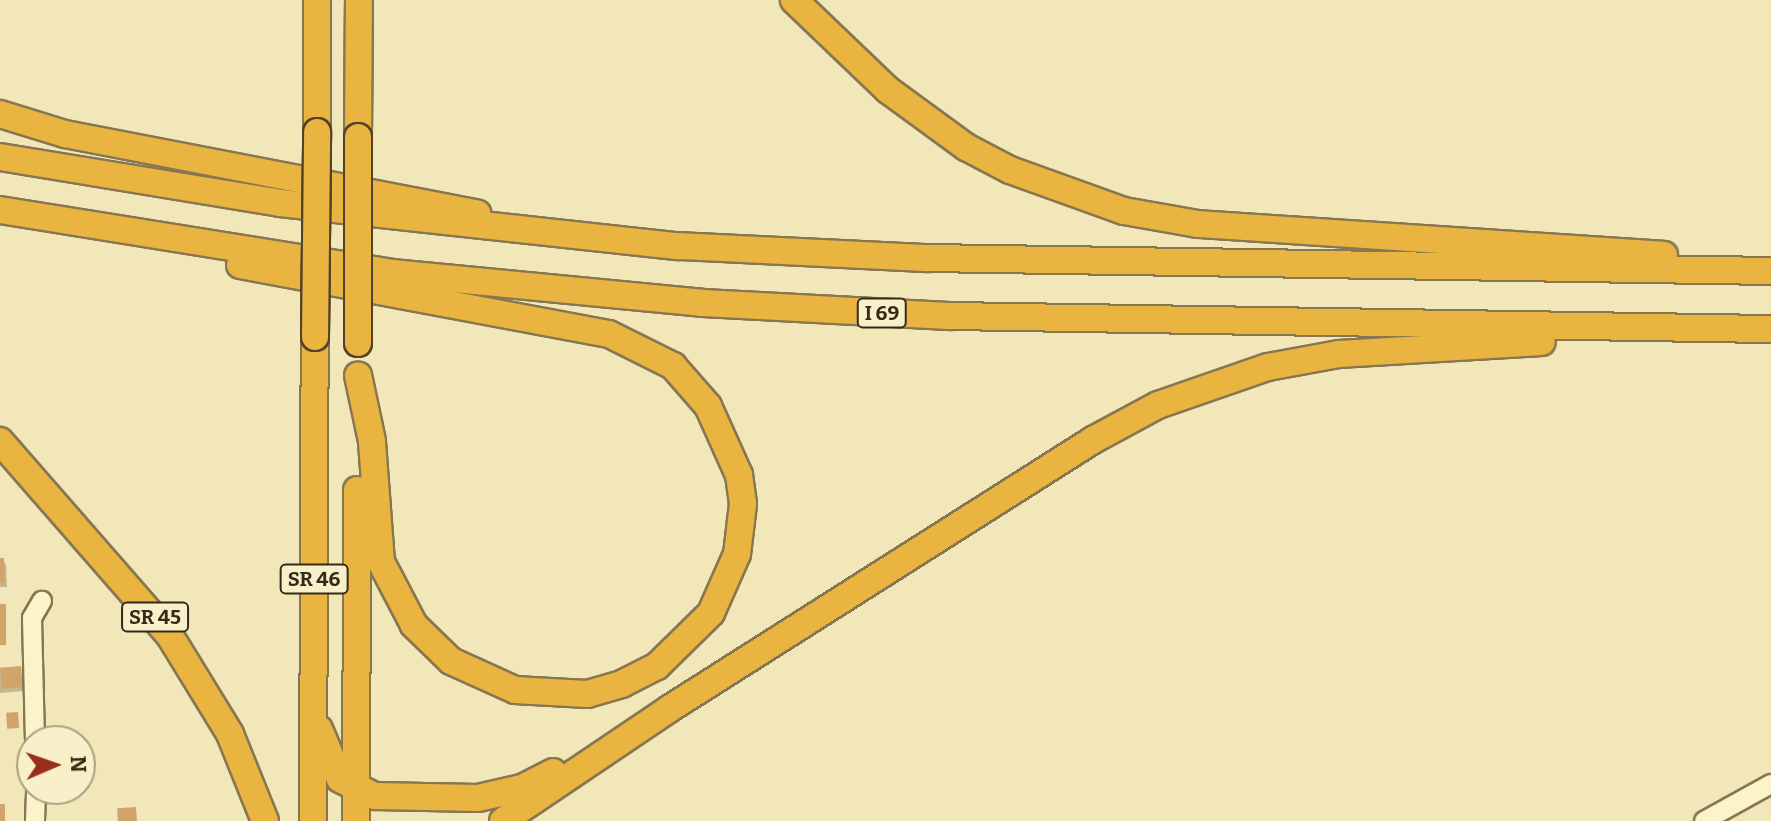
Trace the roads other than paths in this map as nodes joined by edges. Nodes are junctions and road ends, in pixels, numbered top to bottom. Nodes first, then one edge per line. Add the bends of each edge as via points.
1 (311, 0) edge
2 (317, 0) edge
3 (359, 0) edge
4 (794, 0) edge
5 (316, 98) junction
6 (0, 114) edge
7 (0, 157) edge
8 (0, 210) edge
9 (85, 225) junction
10 (586, 238) junction
11 (1771, 269) edge
12 (1771, 330) edge
13 (358, 375) junction
14 (0, 441) edge
15 (42, 601) dead end
16 (669, 709) junction
17 (314, 715) junction
18 (35, 725) edge
19 (1771, 784) edge
20 (356, 791) junction
21 (265, 821) edge
22 (313, 821) edge
23 (356, 821) edge
24 (503, 821) edge
25 (1704, 821) edge

1 - 5 highway
2 - 5 highway, SR 46
3 - 13 highway, bridge
4 - 11 highway via 888,90 966,147 1010,170 1124,211 1198,224 1596,248
5 - 17 highway, SR 46, bridge
6 - 10 highway via 65,134 430,202
7 - 10 highway via 280,203
8 - 9 highway, I 69
9 - 12 highway, I 69 via 392,273 765,307 1044,318
9 - 13 highway via 288,278 609,334 648,350 673,366 708,406 739,475 743,504 737,554 711,613 657,666 587,694 515,690 451,661 414,625 381,562 372,441
10 - 11 highway via 927,258
12 - 16 highway via 1339,354 1213,384 1158,405 1093,440
13 - 20 highway
14 - 21 highway, SR 45 via 170,636 230,734
15 - 18 street via 32,618
16 - 20 highway via 507,792 397,799
16 - 24 highway
17 - 20 highway via 340,779
17 - 22 highway, SR 46
19 - 25 street
20 - 23 highway

